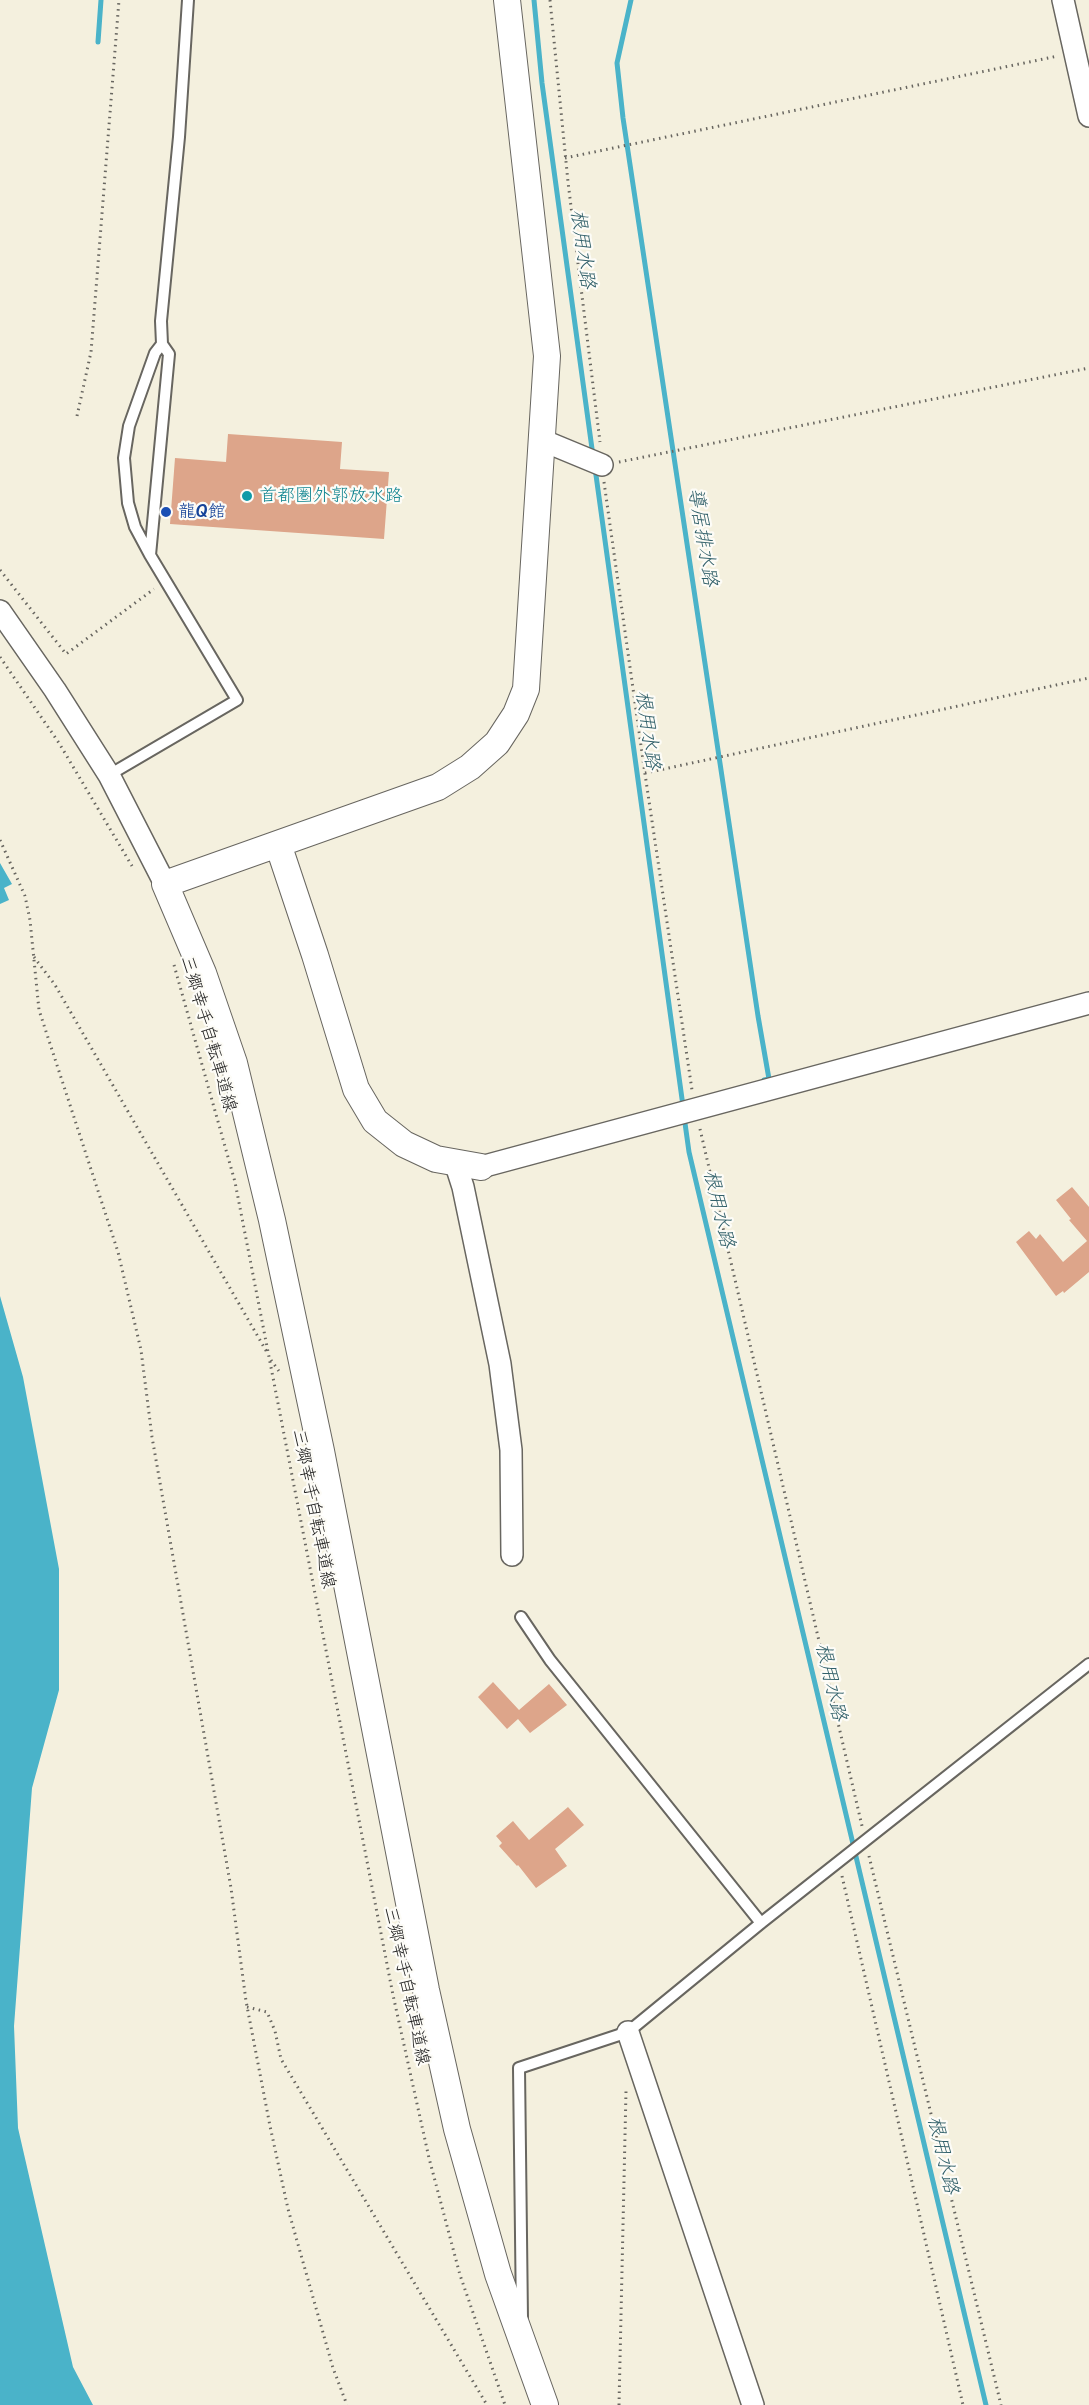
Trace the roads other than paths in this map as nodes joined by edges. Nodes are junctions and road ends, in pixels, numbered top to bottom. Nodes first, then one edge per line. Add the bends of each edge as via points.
1 (188, 0) edge
2 (507, 0) edge
3 (1063, 0) edge
4 (1089, 116) edge
5 (162, 344) junction
6 (544, 441) junction
7 (602, 465) road end
8 (150, 555) junction
9 (0, 611) edge
10 (109, 776) junction
11 (278, 844) junction
12 (165, 884) junction
13 (1089, 1003) edge
14 (455, 1162) junction
15 (481, 1167) joint
16 (512, 1555) dead end
17 (521, 1617) dead end
18 (1089, 1664) edge
19 (761, 1923) junction
20 (628, 2032) junction
21 (521, 2339) junction
22 (545, 2405) edge
23 (753, 2405) edge

1 - 5 lane
2 - 6 street via 548,356
3 - 4 street
5 - 8 lane via 169,354
5 - 8 lane via 155,353 129,426 124,458 128,503
6 - 7 street
6 - 11 street via 526,689 516,714 497,743 470,767 438,787
8 - 10 lane via 237,700
9 - 10 street
10 - 12 street
11 - 12 street
11 - 14 street via 356,1089 375,1121 404,1144 436,1159
12 - 21 street via 203,973 234,1064 318,1439 426,1990 455,2117 498,2274
13 - 15 street
14 - 15 street
14 - 16 street via 500,1364 511,1450
17 - 19 lane via 549,1660
18 - 19 lane
19 - 20 lane
20 - 21 lane via 519,2068
20 - 23 street
21 - 22 street

